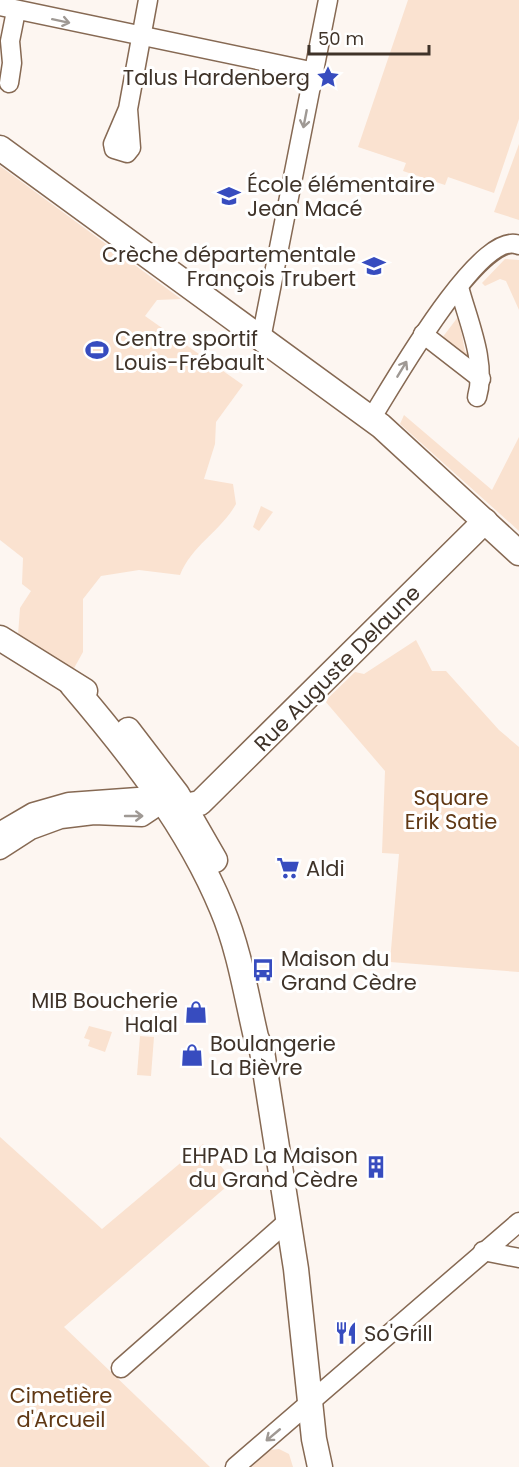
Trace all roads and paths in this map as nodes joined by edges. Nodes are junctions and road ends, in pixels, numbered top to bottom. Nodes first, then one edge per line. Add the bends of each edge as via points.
1 (148, 0) edge
2 (328, 0) edge
3 (7, 9) edge
4 (141, 37) junction
5 (315, 72) junction
6 (9, 83) dead end
7 (128, 109) dead end
8 (0, 148) edge
9 (513, 244) edge
10 (459, 287) junction
11 (423, 334) junction
12 (261, 339) junction
13 (371, 419) junction
14 (485, 521) junction
15 (519, 553) edge
16 (0, 638) edge
17 (174, 805) junction
18 (0, 835) edge
19 (0, 850) edge
20 (288, 1221) junction
21 (519, 1222) edge
22 (483, 1251) junction
23 (519, 1258) edge
24 (120, 1368) dead end
25 (317, 1397) junction
26 (235, 1467) edge
27 (320, 1467) edge
28 (329, 1467) edge

1 - 4 street
2 - 5 street
3 -> 4 street
3 - 6 street via 12,63
4 - 5 street
4 - 7 street
5 -> 12 street
8 - 12 main road
9 - 10 street via 494,250
10 - 11 street
10 - 11 street via 479,388
13 -> 11 street
12 - 13 main road
13 - 14 main road
14 - 15 main road
14 - 17 main road, Rue Auguste Delaune via 205,799 194,805
16 - 17 main road via 98,700 137,739
17 - 18 main road via 138,800 69,805 34,815
19 -> 17 street via 31,830 61,819 94,815 142,817
17 - 20 main road via 228,888 244,938 264,1020 262,1051
20 - 24 street
20 - 25 main road via 296,1269 310,1308
21 - 22 street
22 - 23 street
22 - 25 street
25 -> 26 street
25 - 27 main road
25 - 28 main road via 330,1437

